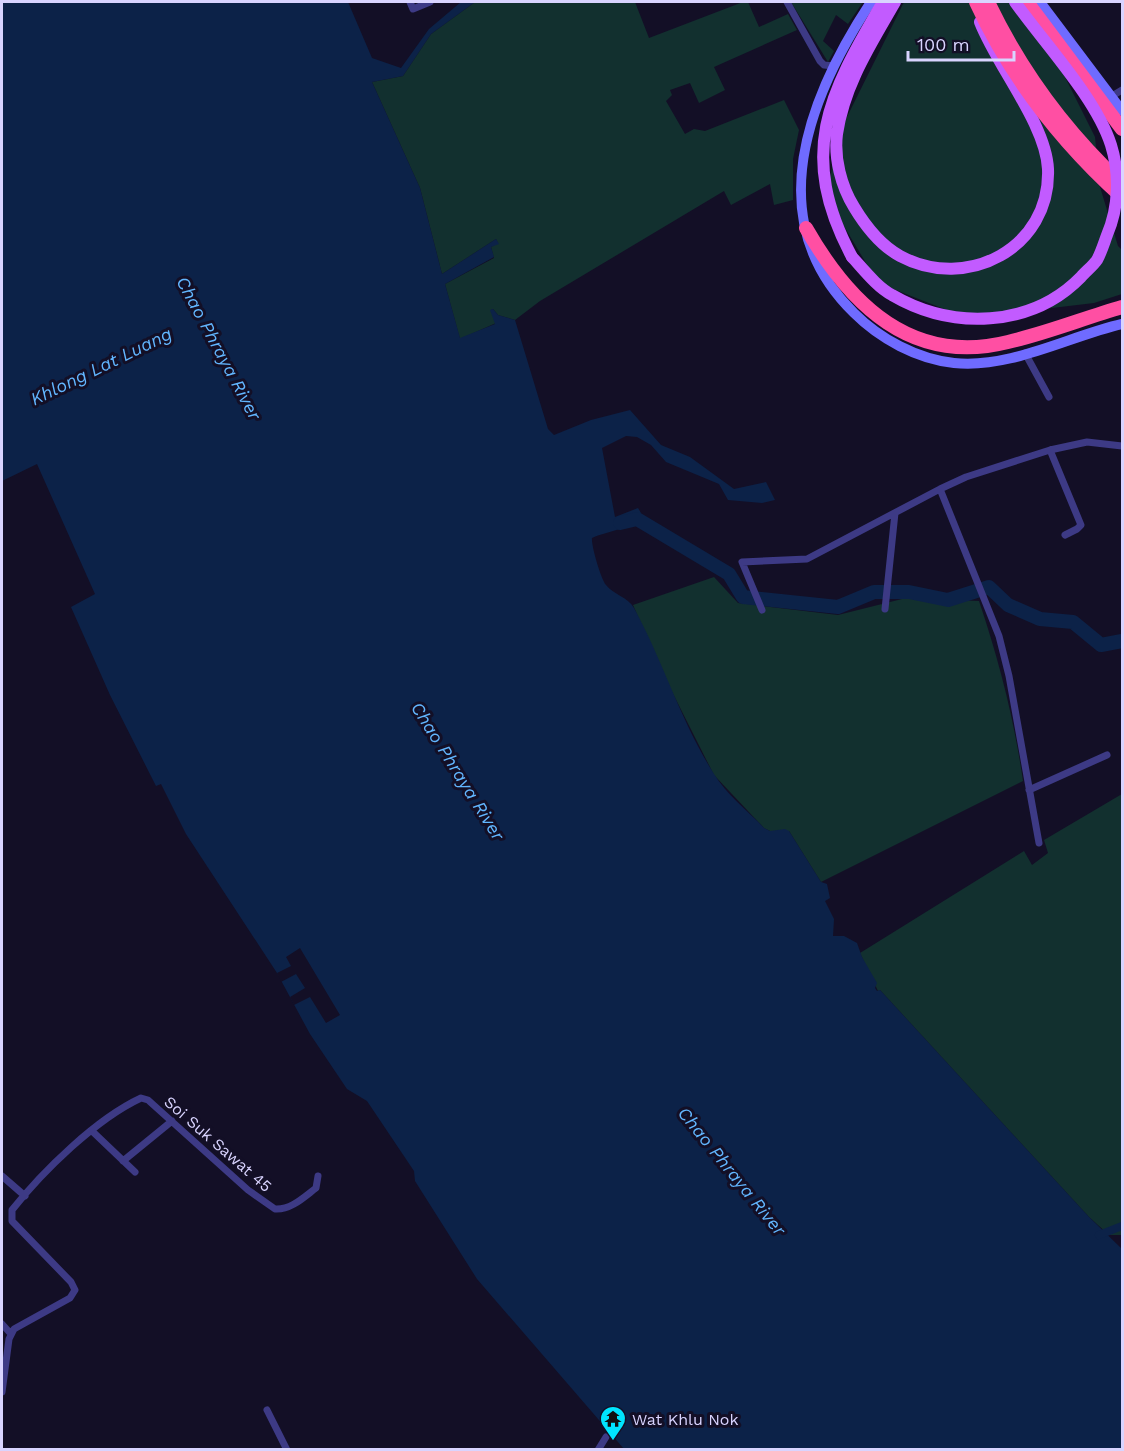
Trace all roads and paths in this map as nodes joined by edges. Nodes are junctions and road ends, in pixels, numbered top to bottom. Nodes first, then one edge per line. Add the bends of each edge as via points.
1 (410, 2) edge
2 (430, 2) edge
3 (787, 2) edge
4 (871, 2) edge
5 (883, 2) edge
6 (895, 2) edge
7 (974, 2) edge
8 (988, 2) edge
9 (1015, 2) edge
10 (1027, 2) edge
11 (1040, 2) edge
12 (834, 66) junction
13 (1122, 90) edge
14 (1112, 96) junction
15 (1122, 111) edge
16 (1122, 129) edge
17 (1122, 184) edge
18 (1122, 197) edge
19 (806, 228) junction
20 (1122, 307) edge
21 (1122, 324) edge
22 (1025, 353) junction
23 (1049, 397) dead end
24 (1122, 446) edge
25 (1050, 450) junction
26 (940, 489) junction
27 (895, 513) junction
28 (1065, 535) dead end
29 (885, 606) dead end
30 (762, 610) dead end
31 (1107, 755) dead end
32 (1029, 789) junction
33 (1039, 843) dead end
34 (172, 1121) junction
35 (92, 1131) junction
36 (123, 1161) junction
37 (135, 1172) dead end
38 (2, 1176) edge
39 (318, 1176) dead end
40 (25, 1196) junction
41 (2, 1324) edge
42 (11, 1334) junction
43 (2, 1392) edge
44 (267, 1410) dead end
45 (606, 1437) dead end
46 (287, 1449) edge
47 (598, 1449) edge

1 - 2 street via 413,9
3 - 12 street via 820,61
4 - 12 street
5 - 9 main road, bridge via 836,93 824,141 822,170 828,204 852,257 890,294 953,317 988,320 1021,314 1065,293 1097,260 1112,224 1117,194 1111,145 1085,96
6 - 7 main road via 850,84 840,119 837,157 841,177 864,224 882,243 925,266 949,269 970,268 999,256 1023,239 1040,215 1048,170 1046,153 1034,124 990,45
7 - 18 highway via 1030,98 1071,147
8 - 17 highway via 1039,92
10 - 16 highway
11 - 14 street
12 - 19 street via 804,143 799,183
13 - 14 street
14 - 15 street
19 - 20 highway via 845,288 880,318 917,340 955,347 996,344
19 - 22 street via 819,266 842,301 868,327 894,344 954,363 984,362
21 - 22 street
22 - 23 street
24 - 25 street via 1087,442
25 - 26 street
25 - 28 street via 1080,525
26 - 27 street
26 - 32 street via 999,636
27 - 29 street
27 - 30 street via 807,558 742,562
31 - 32 street
32 - 33 street
34 - 35 street, Soi Suk Sawat 45 via 141,1098
34 - 36 street
34 - 39 street, Soi Suk Sawat 45 via 248,1190 275,1209 286,1209 316,1188
35 - 36 street
35 - 40 street, Soi Suk Sawat 45 via 67,1150
36 - 37 street
38 - 40 street
40 - 42 street, Soi Suk Sawat 45 via 12,1210 12,1221 75,1290 70,1298 18,1325
41 - 42 street
42 - 43 street
44 - 46 street
45 - 47 street

